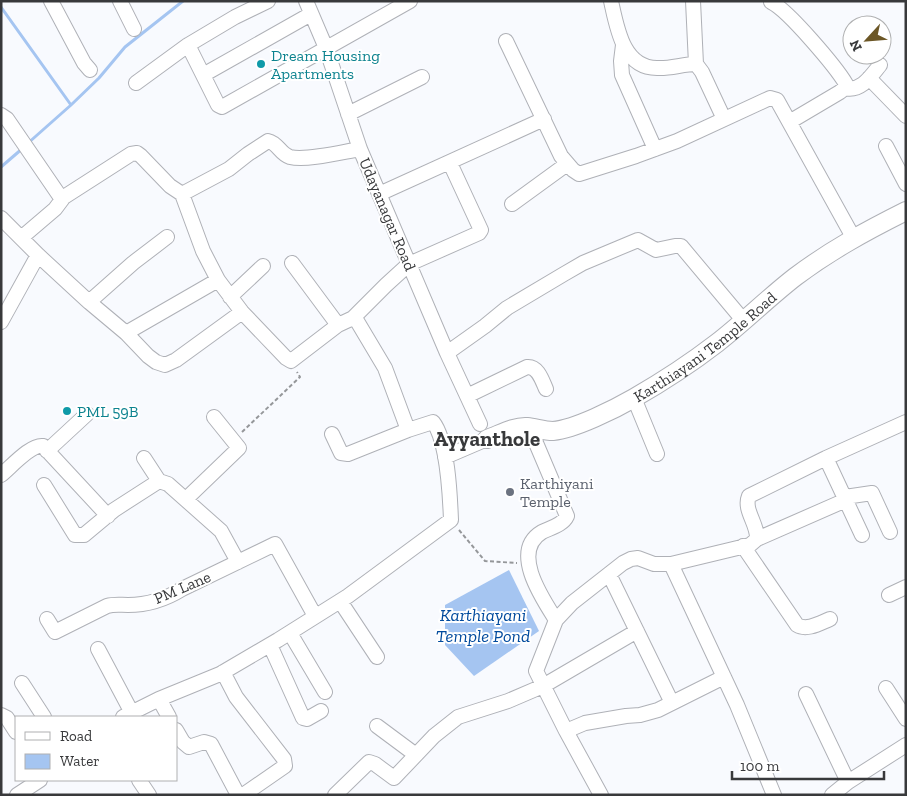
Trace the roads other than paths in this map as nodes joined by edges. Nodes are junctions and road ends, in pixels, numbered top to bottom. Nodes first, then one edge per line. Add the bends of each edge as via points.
1 (50, 1) edge
2 (120, 1) edge
3 (268, 1) edge
4 (410, 1) edge
5 (611, 1) edge
6 (692, 1) edge
7 (771, 2) edge
8 (309, 8) edge
9 (134, 29) dead end
10 (506, 41) dead end
11 (188, 45) junction
12 (623, 45) junction
13 (326, 48) junction
14 (696, 64) junction
15 (880, 65) dead end
16 (90, 70) dead end
17 (203, 75) junction
18 (422, 77) dead end
19 (869, 78) junction
20 (136, 83) dead end
21 (845, 88) junction
22 (348, 114) junction
23 (1, 115) edge
24 (906, 116) edge
25 (724, 119) junction
26 (544, 120) junction
27 (790, 122) junction
28 (886, 146) dead end
29 (360, 149) junction
30 (654, 149) junction
31 (450, 163) junction
32 (567, 164) junction
33 (906, 184) edge
34 (182, 194) junction
35 (379, 194) junction
36 (64, 197) junction
37 (512, 204) dead end
38 (906, 210) edge
39 (1, 218) edge
40 (167, 237) dead end
41 (853, 237) junction
42 (20, 238) junction
43 (38, 255) junction
44 (292, 263) dead end
45 (409, 264) junction
46 (263, 266) dead end
47 (218, 280) junction
48 (230, 296) junction
49 (89, 302) junction
50 (242, 312) junction
51 (353, 318) junction
52 (743, 320) junction
53 (1, 322) edge
54 (338, 325) junction
55 (126, 333) junction
56 (447, 352) junction
57 (546, 389) dead end
58 (467, 396) junction
59 (634, 398) junction
60 (87, 414) dead end
61 (214, 417) dead end
62 (906, 422) edge
63 (534, 429) junction
64 (408, 430) junction
65 (485, 433) junction
66 (332, 434) dead end
67 (47, 451) junction
68 (657, 454) dead end
69 (445, 457) junction
70 (144, 458) dead end
71 (826, 458) junction
72 (1, 475) edge
73 (159, 481) junction
74 (44, 485) dead end
75 (846, 498) junction
76 (186, 499) junction
77 (108, 516) junction
78 (890, 532) dead end
79 (862, 535) dead end
80 (758, 539) junction
81 (743, 546) junction
82 (238, 562) junction
83 (671, 564) junction
84 (609, 574) junction
85 (906, 587) edge
86 (889, 596) dead end
87 (340, 601) junction
88 (315, 616) junction
89 (47, 618) dead end
90 (830, 619) dead end
91 (556, 620) junction
92 (637, 631) junction
93 (290, 633) junction
94 (270, 645) junction
95 (98, 649) dead end
96 (377, 657) dead end
97 (223, 672) junction
98 (724, 677) junction
99 (22, 683) dead end
100 (543, 686) junction
101 (886, 688) dead end
102 (325, 692) dead end
103 (806, 694) dead end
104 (159, 699) junction
105 (672, 703) junction
106 (321, 711) dead end
107 (1, 715) edge
108 (128, 715) edge
109 (43, 716) edge
110 (168, 716) edge
111 (906, 719) edge
112 (377, 726) dead end
113 (15, 730) edge
114 (566, 731) junction
115 (178, 733) edge
116 (906, 744) edge
117 (416, 756) junction
118 (38, 781) edge
119 (140, 781) edge
120 (848, 782) junction
121 (17, 795) edge
122 (149, 795) edge
123 (238, 795) edge
124 (243, 795) edge
125 (335, 795) edge
126 (601, 795) edge
127 (774, 795) edge
128 (832, 795) edge

1 - 16 street
2 - 9 street
3 - 11 street via 235,16
4 - 13 street
5 - 12 street
6 - 14 street
7 - 21 street via 782,9 819,49 844,81
8 - 13 street, Udayanagar Road
8 - 17 street
10 - 26 street
11 - 17 street
11 - 20 street
12 - 14 street via 641,65 650,68
12 - 30 street via 622,75
13 - 17 street via 222,107
13 - 22 street, Udayanagar Road
14 - 25 street
15 - 19 street
18 - 22 street
19 - 21 street via 855,89
19 - 24 street
21 - 27 street
22 - 29 street, Udayanagar Road
23 - 36 street via 7,118 59,195
25 - 27 street via 774,98
25 - 30 street
26 - 31 street
26 - 32 street
27 - 41 street
28 - 33 street
29 - 34 street via 294,157 284,154 268,141 229,169
29 - 35 street, Udayanagar Road
30 - 32 street via 579,174
31 - 35 street
31 - 45 street via 481,230
32 - 37 street
34 - 36 street via 136,153
34 - 47 street via 203,251
35 - 45 street, Udayanagar Road
36 - 42 street via 55,209
38 - 41 main road, Karthiayani Temple Road
39 - 42 street
40 - 49 street
41 - 52 main road, Karthiayani Temple Road
42 - 43 street
43 - 49 street
43 - 53 street
44 - 54 street
45 - 51 street
45 - 56 street, Udayanagar Road
46 - 48 street
47 - 48 street
47 - 55 street
48 - 50 street
49 - 55 street
50 - 54 street via 290,361
50 - 55 street via 165,365 148,356
51 - 54 street
51 - 64 street via 385,368
52 - 56 street via 681,246 656,250 638,240 564,274 508,308
52 - 59 main road, Karthiayani Temple Road via 717,343
56 - 58 street, Udayanagar Road
57 - 58 street via 531,366
58 - 65 street, Udayanagar Road
59 - 63 main road, Karthiayani Temple Road via 562,429
59 - 68 street
60 - 67 street
61 - 76 street via 239,448
62 - 71 street
63 - 65 main road, Karthiayani Temple Road
63 - 91 street via 536,443 567,516 562,523 532,540 527,556 540,592
64 - 66 street via 344,455
64 - 69 street via 433,422 438,428
65 - 69 street
67 - 72 street via 43,446 32,448
67 - 77 street
69 - 87 street via 451,520
70 - 73 street
71 - 75 street
71 - 80 street via 749,496 747,505
73 - 76 street
73 - 77 street
74 - 77 street via 75,535 84,535
75 - 78 street via 872,493
75 - 79 street
75 - 80 street
76 - 82 street via 221,531
80 - 81 street
81 - 83 street
81 - 90 street via 797,625 808,627
82 - 88 street, PM Lane via 275,544
82 - 89 street, PM Lane via 172,595 154,601 107,606 57,632
83 - 84 street via 631,559
83 - 98 street
84 - 91 street
84 - 92 street
85 - 86 street
87 - 88 street
87 - 96 street
88 - 93 street
91 - 100 street via 536,671
92 - 100 street
92 - 105 street
93 - 94 street
93 - 102 street
94 - 97 street
94 - 106 street via 303,718
95 - 108 street
97 - 104 street
97 - 124 street via 236,697 284,759 285,766
98 - 105 street
98 - 127 street
99 - 109 street
100 - 114 street
100 - 117 street via 458,717
101 - 111 street
103 - 120 street
104 - 108 street
104 - 110 street
105 - 114 street via 640,716 585,723
107 - 113 street
112 - 117 street
114 - 126 street
115 - 123 street via 189,747 204,742 211,744
116 - 120 street
117 - 125 street via 394,778 369,762
118 - 121 street
119 - 122 street
120 - 128 street

